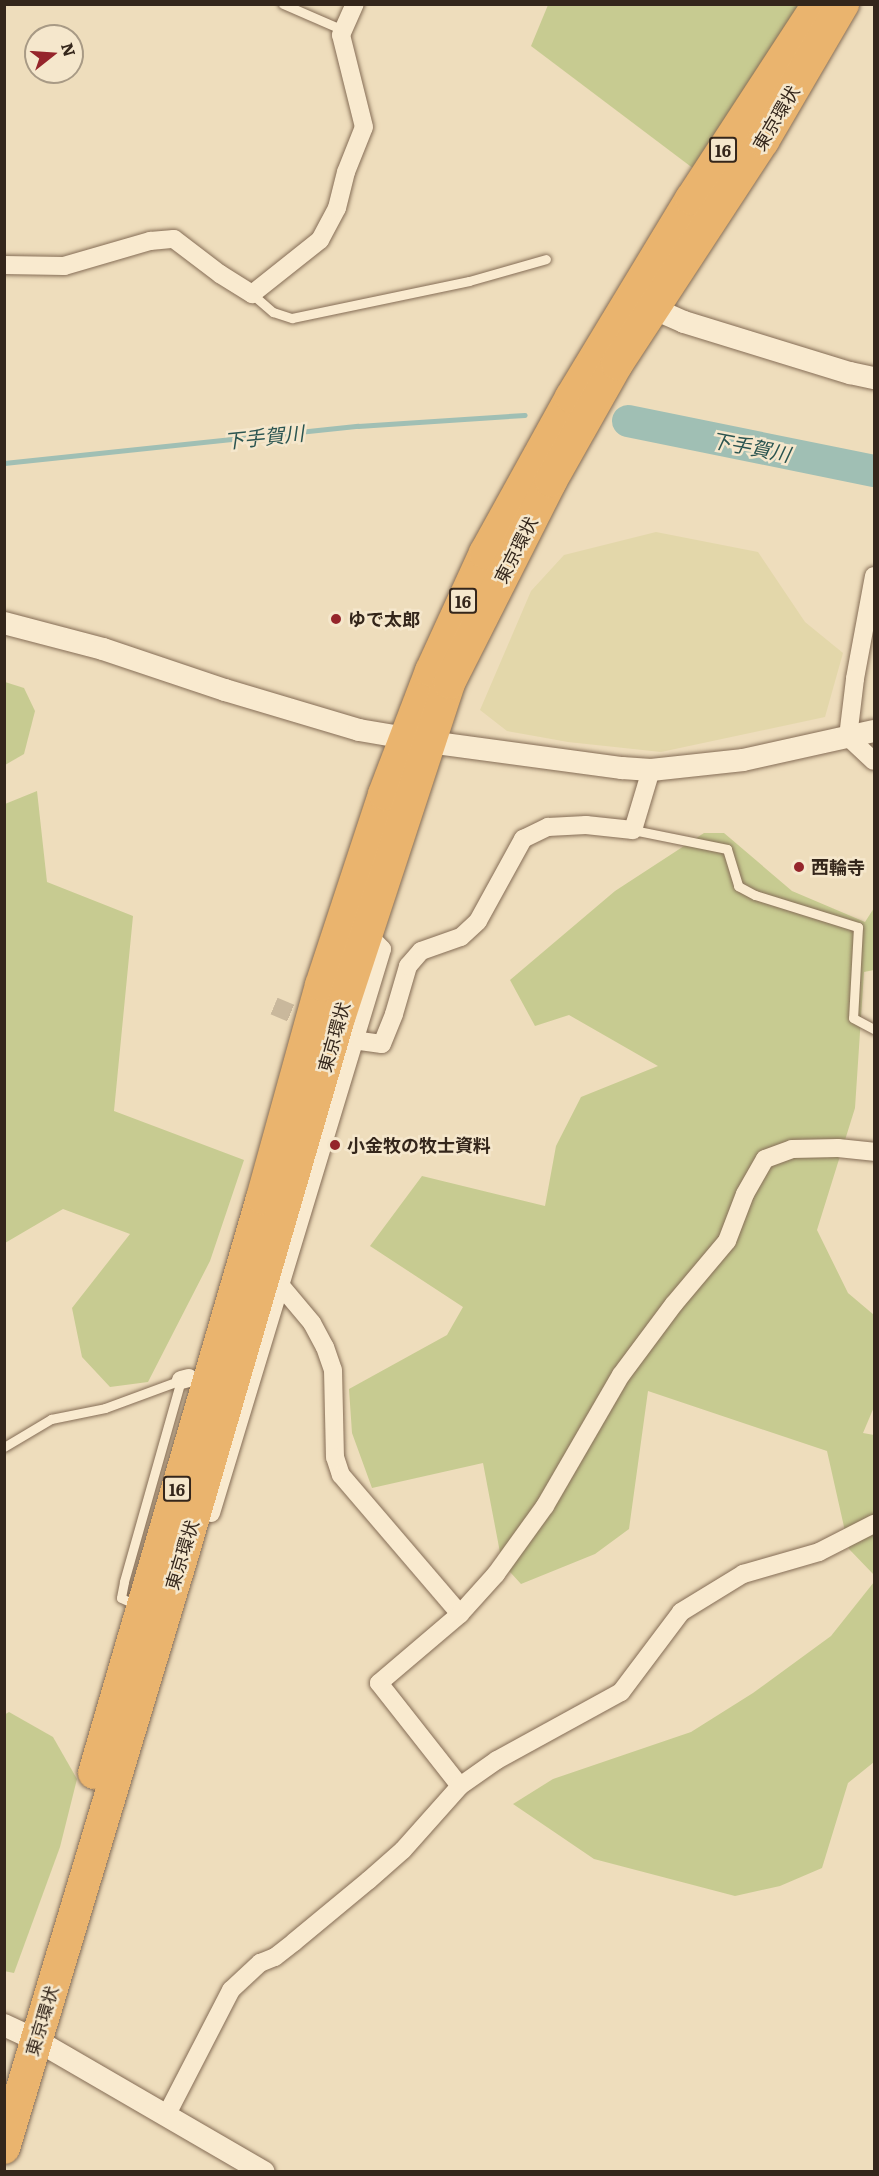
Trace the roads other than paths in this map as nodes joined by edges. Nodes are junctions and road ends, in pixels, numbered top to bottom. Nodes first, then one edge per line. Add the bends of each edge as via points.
1 (283, 4) edge
2 (356, 4) edge
3 (818, 4) edge
4 (843, 4) edge
5 (343, 30) junction
6 (546, 259) dead end
7 (4, 265) edge
8 (252, 294) junction
9 (642, 304) junction
10 (874, 378) edge
11 (874, 576) edge
12 (4, 623) edge
13 (874, 731) edge
14 (848, 737) junction
15 (418, 739) junction
16 (874, 761) edge
17 (651, 770) junction
18 (633, 830) junction
19 (365, 932) junction
20 (874, 1029) edge
21 (353, 1040) junction
22 (874, 1152) edge
23 (274, 1202) junction
24 (281, 1286) junction
25 (4, 1448) edge
26 (874, 1524) edge
27 (172, 1563) junction
28 (142, 1606) junction
29 (460, 1614) junction
30 (460, 1786) junction
31 (20, 2031) edge
32 (4, 2079) edge
33 (166, 2116) junction
34 (4, 2148) edge
35 (264, 2172) edge

1 - 5 lane
2 - 5 street
3 - 9 highway, 東京環状 / 16 via 691,199
4 - 9 highway, 東京環状 / 16 via 763,141
5 - 8 street via 341,35 364,127 337,208 321,240
6 - 8 lane via 469,281 292,318 273,312
7 - 8 street via 64,266 150,241 174,239
9 - 10 street via 786,354
9 - 15 highway, 東京環状 / 16 via 617,364 551,481
11 - 14 street
12 - 15 street via 103,648 359,730
13 - 14 street
14 - 16 street
14 - 17 street via 743,760
15 - 17 street
15 - 19 highway, 東京環状 / 16
15 - 23 highway, 東京環状 / 16 via 384,794 321,985
17 - 18 street
18 - 20 lane via 727,849 738,886 755,895 858,927 853,1018
18 - 21 street via 586,825 548,827 523,839 478,921 461,938 421,951 408,966 382,1044
19 - 21 street via 382,949
19 - 23 highway, 東京環状 / 16
21 - 24 street
22 - 29 street via 792,1149 765,1159 745,1194 727,1241 621,1375 545,1506 478,1596
23 - 27 highway, 東京環状 / 16
24 - 27 street via 258,1348 198,1553
24 - 29 street via 312,1323 333,1370 335,1457 341,1475
25 - 28 lane via 51,1419 105,1408 185,1379 121,1598
26 - 30 street via 819,1552 743,1574 681,1612 621,1692 497,1760
27 - 28 highway, 東京環状 / 16
27 - 31 highway, 東京環状 / 16
28 - 31 highway, 東京環状 / 16
29 - 30 street via 379,1683
30 - 33 street via 403,1850 231,1990
31 - 32 highway, 東京環状 / 16
31 - 33 street
31 - 34 highway, 東京環状 / 16
33 - 35 street

